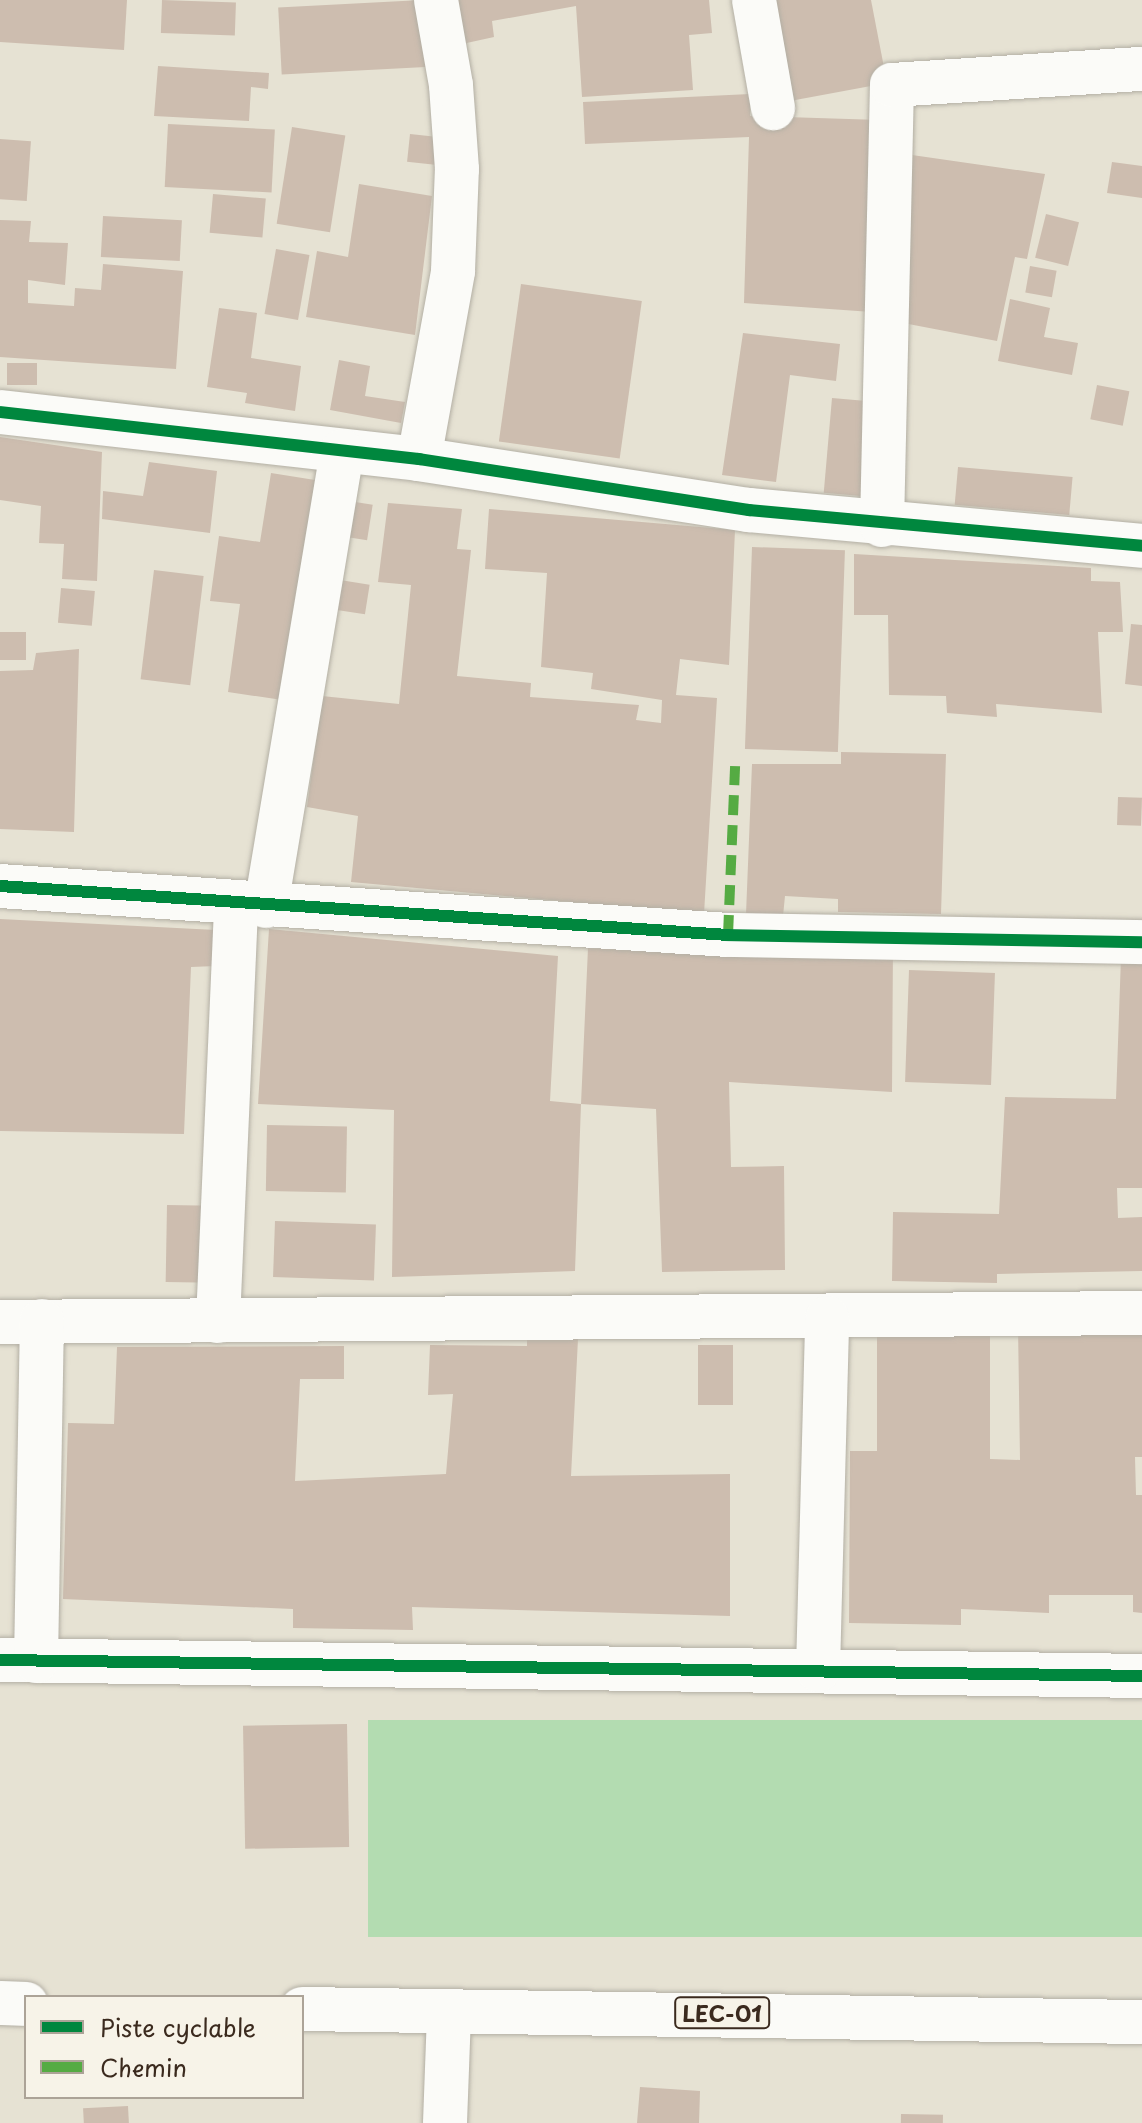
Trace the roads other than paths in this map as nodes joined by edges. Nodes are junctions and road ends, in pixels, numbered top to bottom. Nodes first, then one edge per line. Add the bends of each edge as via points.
1 (436, 0) edge
2 (754, 0) edge
3 (1142, 69) edge
4 (773, 108) dead end
5 (0, 412) edge
6 (342, 451) junction
7 (419, 459) junction
8 (882, 525) junction
9 (1142, 546) edge
10 (0, 886) edge
11 (251, 904) junction
12 (1142, 942) edge
13 (1142, 1313) edge
14 (827, 1318) junction
15 (21, 1321) edge
16 (218, 1321) junction
17 (18, 1660) edge
18 (818, 1670) junction
19 (1142, 1676) edge
20 (0, 2003) edge
21 (24, 2004) edge
22 (304, 2009) edge
23 (449, 2012) junction
24 (1142, 2022) edge
25 (445, 2123) edge

1 - 7 main road via 451,85 457,184 453,271
2 - 4 main road
3 - 8 main road via 892,85
5 - 6 main road
6 - 7 main road
6 - 11 main road
7 - 8 main road
8 - 9 main road
10 - 11 main road
11 - 12 main road via 728,935
11 - 16 main road
13 - 14 main road
14 - 16 main road
14 - 18 main road
15 - 16 main road
15 - 17 main road
17 - 18 main road
18 - 19 main road
20 - 21 main road
22 - 23 main road, LEC-01
23 - 24 main road, LEC-01
23 - 25 main road

